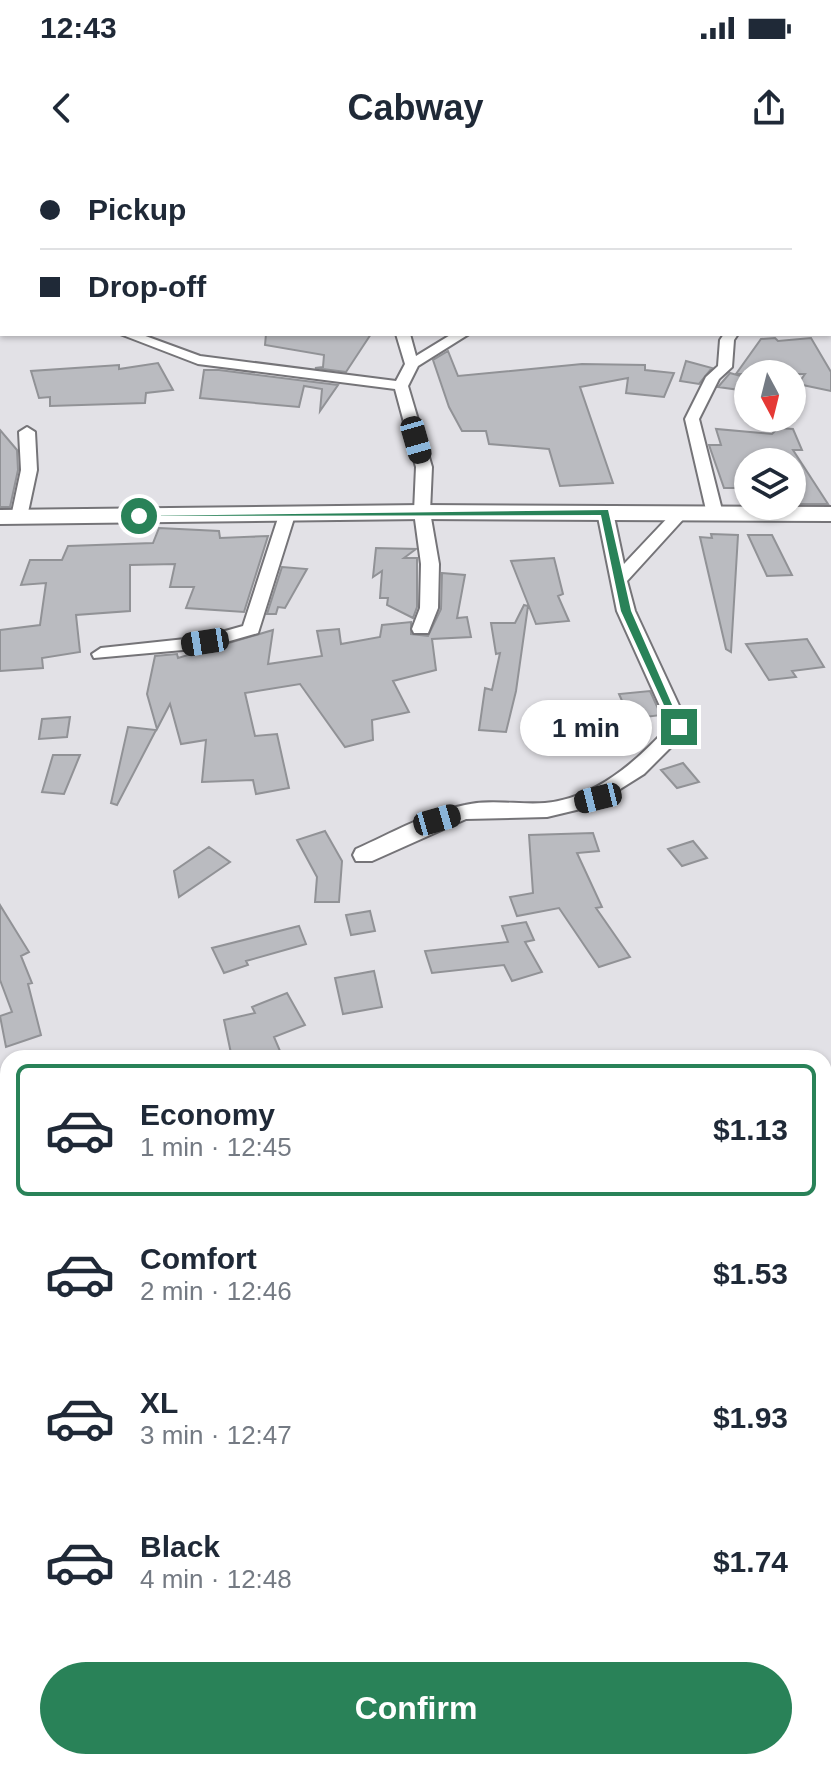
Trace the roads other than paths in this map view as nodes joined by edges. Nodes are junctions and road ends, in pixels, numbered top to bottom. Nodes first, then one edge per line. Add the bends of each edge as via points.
1 (132, 336) edge
2 (404, 336) edge
3 (459, 336) edge
4 (730, 336) edge
5 (412, 364) junction
6 (401, 386) junction
7 (27, 432) dead end
8 (422, 512) junction
9 (605, 512) junction
10 (680, 514) junction
11 (715, 514) junction
12 (831, 514) edge
13 (287, 515) junction
14 (10, 517) edge
15 (618, 580) junction
16 (421, 629) dead end
17 (101, 654) dead end
18 (364, 855) dead end

1 - 6 street via 198,360
2 - 5 street
3 - 5 street
4 - 11 street via 725,367 713,377 692,419
5 - 6 street
6 - 8 street via 424,467
7 - 14 street via 29,470
8 - 9 street
8 - 13 street
8 - 16 street via 430,564 429,608
9 - 10 street
9 - 15 street
10 - 11 street
10 - 15 street
11 - 12 street
13 - 14 street
13 - 17 street via 251,629 192,644
15 - 18 street via 626,611 679,727 661,748 598,798 550,810 469,811 437,820

